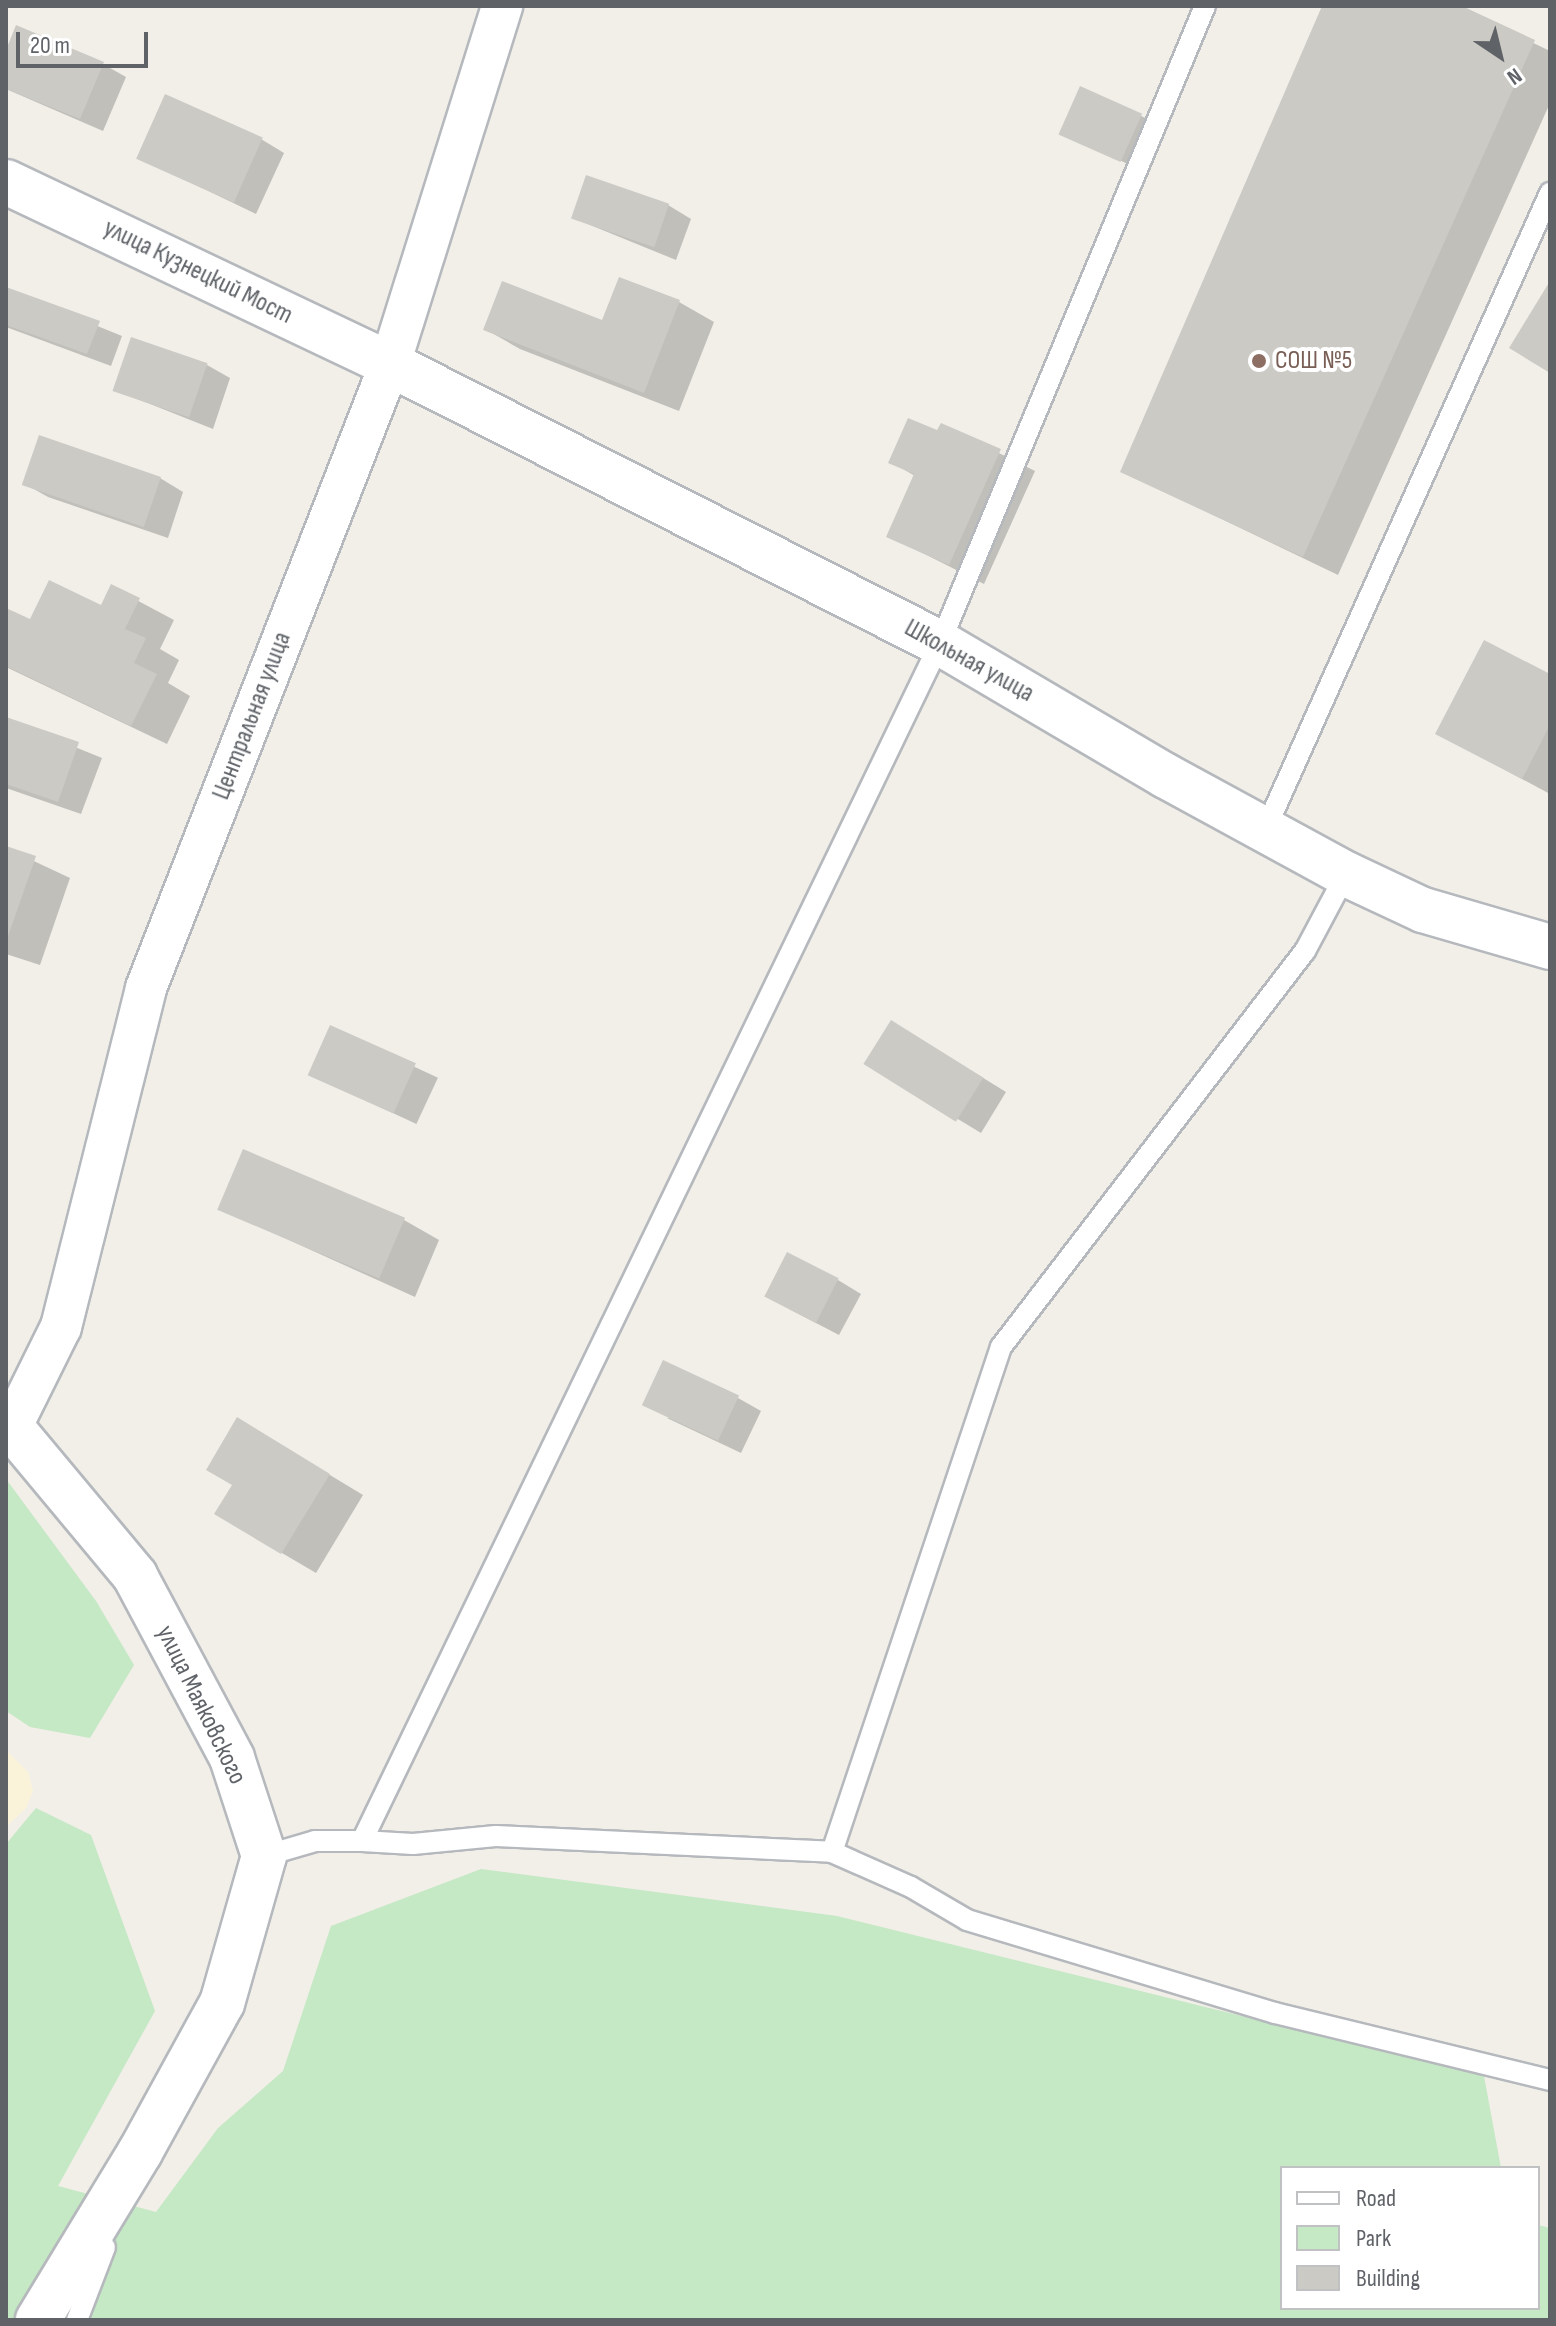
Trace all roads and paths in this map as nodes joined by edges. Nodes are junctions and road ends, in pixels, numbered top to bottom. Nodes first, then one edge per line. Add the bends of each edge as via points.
1 (502, 6) edge
2 (1205, 6) edge
3 (6, 182) edge
4 (1550, 193) edge
5 (390, 364) junction
6 (940, 643) junction
7 (1266, 828) junction
8 (1346, 874) junction
9 (1550, 947) edge
10 (9, 1424) edge
11 (362, 1841) junction
12 (832, 1852) junction
13 (264, 1856) junction
14 (1550, 2080) edge
15 (105, 2247) dead end
16 (38, 2320) edge
17 (77, 2320) edge

1 - 5 street, Центральная улица
2 - 6 lane
3 - 5 street, улица Кузнецкий Мост
4 - 7 lane
5 - 6 street, Школьная улица
5 - 10 street, Центральная улица via 146,988 61,1327
6 - 7 street, Школьная улица via 1166,776
6 - 11 lane
7 - 8 street, Школьная улица
8 - 9 street, Школьная улица via 1423,910
8 - 12 lane via 1305,951 1001,1347
10 - 13 street, улица Маяковского via 135,1576 232,1758
11 - 12 lane via 413,1844 496,1836
11 - 13 lane via 315,1841
12 - 14 lane via 911,1887 967,1920 1275,2013
13 - 16 street via 222,2003
15 - 17 lane

